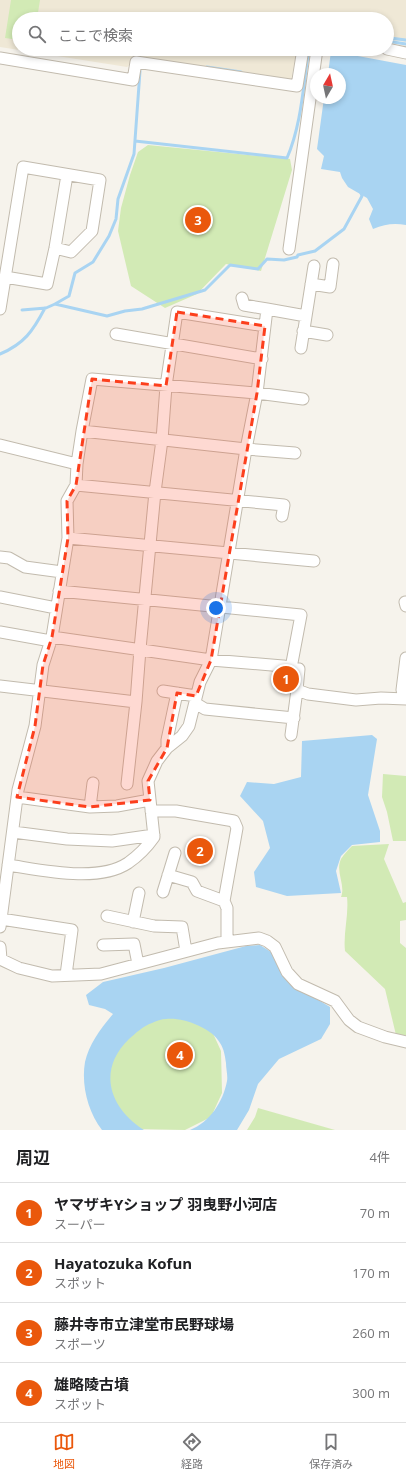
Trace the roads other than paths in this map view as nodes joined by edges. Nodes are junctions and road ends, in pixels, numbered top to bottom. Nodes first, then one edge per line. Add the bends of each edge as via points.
1 (394, 50) edge
2 (406, 53) edge
3 (302, 56) edge
4 (316, 56) edge
5 (0, 58) edge
6 (67, 175) junction
7 (55, 248) junction
8 (289, 249) dead end
9 (333, 264) dead end
10 (314, 266) dead end
11 (5, 277) junction
12 (311, 284) junction
13 (242, 298) dead end
14 (0, 309) edge
15 (267, 309) junction
16 (306, 316) junction
17 (265, 326) junction
18 (303, 331) junction
19 (116, 334) dead end
20 (327, 335) dead end
21 (172, 344) junction
22 (301, 348) dead end
23 (262, 359) junction
24 (166, 386) junction
25 (257, 393) junction
26 (303, 399) dead end
27 (82, 431) junction
28 (162, 440) junction
29 (0, 445) edge
30 (246, 449) junction
31 (296, 453) dead end
32 (77, 464) junction
33 (76, 484) junction
34 (155, 492) junction
35 (237, 501) junction
36 (282, 516) dead end
37 (68, 538) junction
38 (150, 545) junction
39 (228, 553) junction
40 (0, 557) edge
41 (314, 562) dead end
42 (62, 572) junction
43 (59, 590) junction
44 (0, 598) edge
45 (145, 600) junction
46 (220, 606) junction
47 (56, 608) junction
48 (0, 632) edge
49 (52, 639) junction
50 (140, 649) junction
51 (406, 658) edge
52 (211, 660) junction
53 (291, 668) junction
54 (0, 686) edge
55 (297, 690) junction
56 (162, 691) dead end
57 (40, 692) junction
58 (177, 693) junction
59 (406, 693) edge
60 (406, 699) edge
61 (196, 700) junction
62 (136, 702) junction
63 (294, 718) junction
64 (292, 735) dead end
65 (167, 748) junction
66 (93, 784) dead end
67 (127, 784) dead end
68 (17, 797) junction
69 (151, 806) junction
70 (90, 807) junction
71 (12, 832) junction
72 (154, 835) junction
73 (175, 853) dead end
74 (8, 865) junction
75 (168, 875) junction
76 (163, 892) dead end
77 (139, 893) dead end
78 (224, 901) junction
79 (107, 916) dead end
80 (133, 922) junction
81 (0, 923) edge
82 (227, 942) junction
83 (103, 945) dead end
84 (0, 947) edge
85 (186, 951) junction
86 (1, 959) edge
87 (138, 964) junction
88 (66, 976) junction
89 (406, 1042) edge

1 - 2 street
3 - 5 street via 296,86 136,62 133,80
4 - 8 street
6 - 7 street
6 - 7 street via 100,180 92,231 72,252
6 - 11 street via 23,167
7 - 11 street via 47,284
9 - 12 street via 330,287
10 - 12 street
11 - 14 street
12 - 16 street
13 - 15 street via 244,305
15 - 16 street
15 - 17 street
16 - 18 street
17 - 21 street via 177,312
17 - 23 street
18 - 20 street
18 - 22 street
19 - 21 street
21 - 23 street
21 - 24 street
23 - 25 street
24 - 25 street
24 - 27 street via 92,379
24 - 28 street
25 - 26 street
25 - 30 street
27 - 28 street
27 - 32 street
28 - 30 street
28 - 34 street
29 - 32 street
30 - 31 street
30 - 35 street
32 - 33 street
33 - 34 street
33 - 37 street via 67,501
34 - 35 street
34 - 38 street
35 - 36 street via 284,505
35 - 39 street
37 - 38 street
37 - 42 street
38 - 39 street
38 - 45 street
39 - 41 street
39 - 46 street
40 - 42 street via 9,558 24,567
42 - 43 street
43 - 45 street
43 - 47 street
44 - 47 street
45 - 46 street
45 - 50 street
46 - 52 street
46 - 53 street via 301,615
47 - 49 street
48 - 49 street
49 - 50 street
49 - 57 street via 43,665
50 - 52 street
50 - 62 street
51 - 59 street via 402,690
52 - 53 street
52 - 61 street via 200,682
53 - 55 street via 299,669
54 - 57 street
55 - 60 street via 308,694 356,700
55 - 63 street
56 - 58 street
57 - 62 street
57 - 68 street via 35,726
58 - 61 street
58 - 65 street
61 - 63 street via 205,709
61 - 65 street via 189,726 182,736
62 - 67 street
63 - 64 street
65 - 69 street via 148,780
66 - 70 street
68 - 70 street
68 - 71 street
69 - 70 street
69 - 72 street
69 - 78 street via 234,821 237,828
71 - 72 street via 67,839 112,841
71 - 74 street
72 - 74 street via 146,848 127,863 93,874
73 - 75 street
74 - 81 street
75 - 76 street
75 - 78 street via 192,882 197,891
77 - 80 street
78 - 82 street via 227,908
79 - 80 street
80 - 85 street via 182,927
81 - 88 street via 72,930
82 - 85 street
82 - 89 street via 259,938 268,941 275,947 287,972 298,984 335,1001 349,1020 358,1027
83 - 87 street via 134,944
84 - 86 street
85 - 87 street
86 - 88 street via 19,968 52,976
87 - 88 street via 101,974

